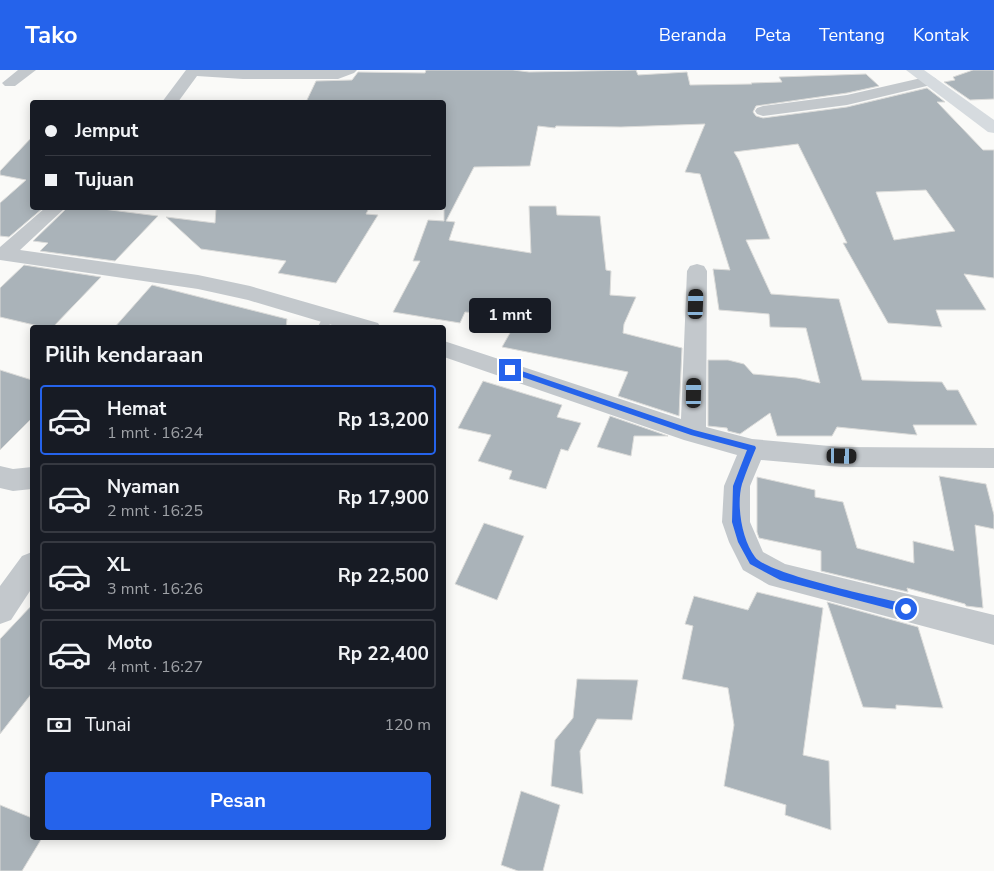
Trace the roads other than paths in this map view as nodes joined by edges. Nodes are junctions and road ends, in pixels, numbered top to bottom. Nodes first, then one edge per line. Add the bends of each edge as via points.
1 (28, 70) edge
2 (194, 70) edge
3 (349, 70) edge
4 (914, 70) edge
5 (930, 81) junction
6 (10, 83) dead end
7 (172, 100) edge
8 (763, 111) dead end
9 (994, 128) edge
10 (54, 210) edge
11 (2, 254) edge
12 (697, 271) dead end
13 (325, 322) edge
14 (348, 325) edge
15 (446, 350) edge
16 (693, 433) junction
17 (752, 448) junction
18 (994, 458) edge
19 (30, 476) edge
20 (0, 477) edge
21 (30, 568) edge
22 (0, 610) edge
23 (994, 630) edge

1 - 6 street
2 - 3 street via 243,74 338,74
2 - 7 street
4 - 5 main road
5 - 8 street via 831,105
5 - 9 main road
10 - 11 street
11 - 13 street via 198,282 250,293
12 - 16 street
13 - 14 street
15 - 16 street
16 - 17 street
17 - 18 street via 842,456
17 - 23 street via 737,486 736,522 753,562 780,576
19 - 20 street via 13,480
21 - 22 street

